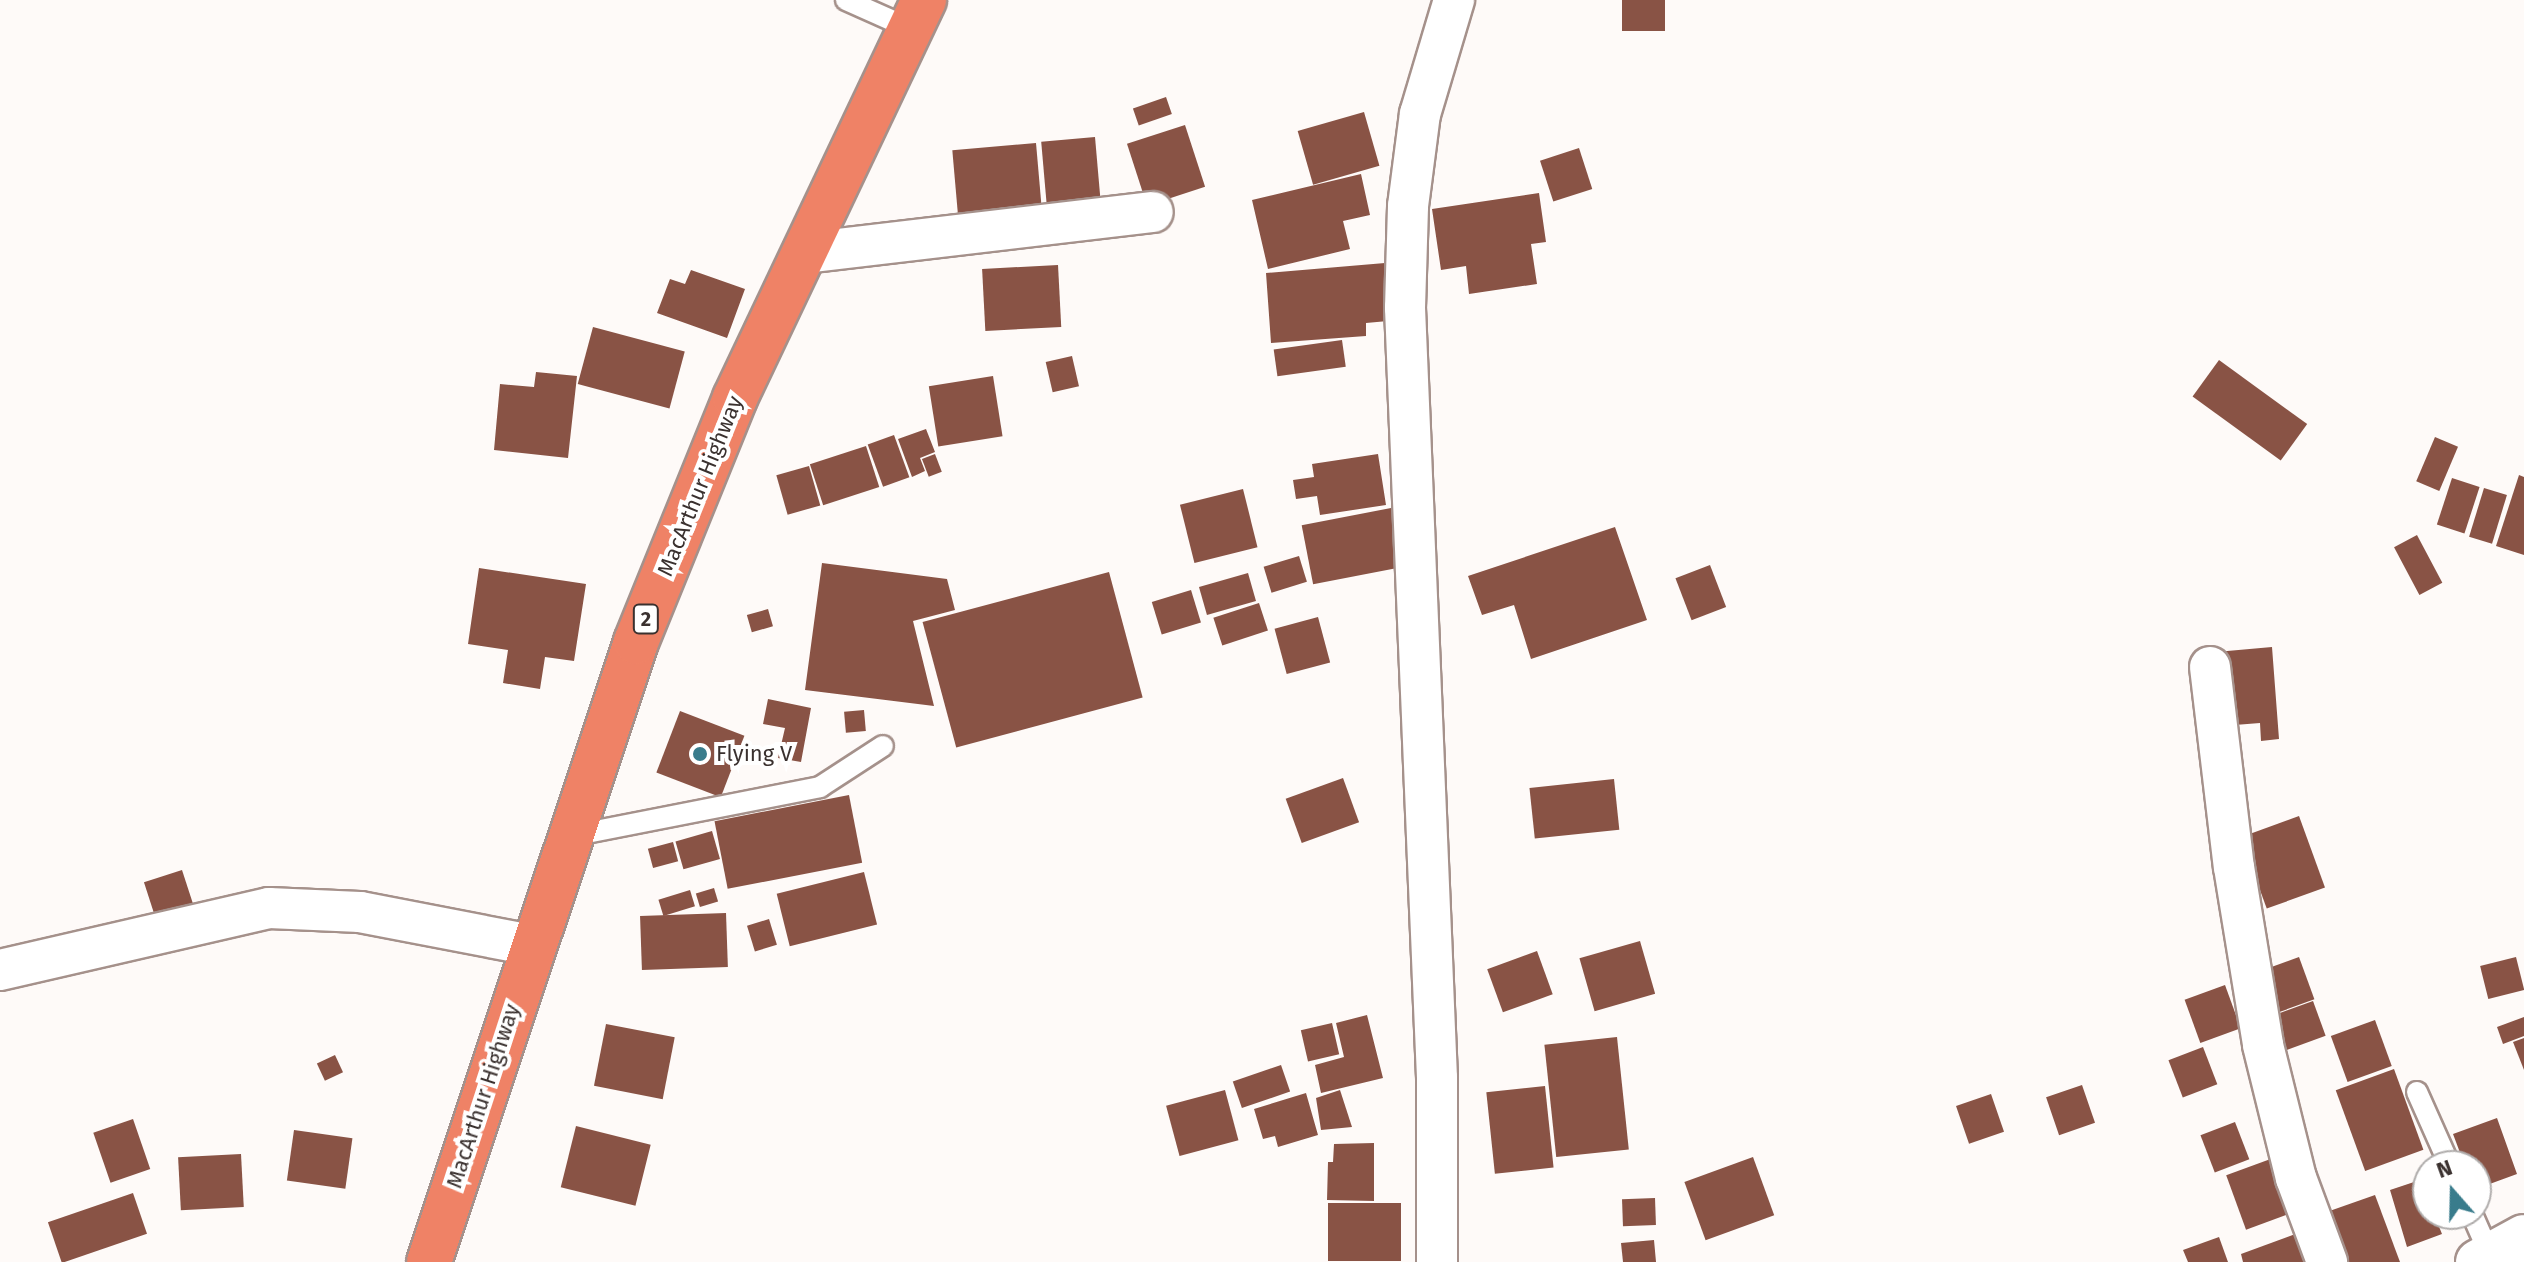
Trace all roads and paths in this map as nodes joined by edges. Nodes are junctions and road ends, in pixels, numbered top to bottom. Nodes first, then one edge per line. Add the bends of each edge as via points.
1 (846, 0) edge
2 (1454, 0) edge
3 (916, 14) edge
4 (1153, 212) dead end
5 (804, 253) junction
6 (2210, 667) dead end
7 (883, 746) dead end
8 (567, 837) junction
9 (531, 945) junction
10 (0, 970) edge
11 (2417, 1092) dead end
12 (2443, 1150) edge
13 (2483, 1230) edge
14 (2498, 1251) edge
15 (429, 1262) edge
16 (1437, 1262) edge
17 (2327, 1262) edge

1 - 3 lane
2 - 16 street via 1420,114 1408,206 1405,308 1437,1078
3 - 5 highway, MacArthur Highway / 2
4 - 5 street
5 - 8 highway, MacArthur Highway / 2 via 735,398 648,614
6 - 17 street via 2234,867 2263,1045 2296,1178
7 - 8 lane via 820,787
8 - 9 highway, MacArthur Highway / 2
9 - 10 street via 360,912 269,908
9 - 15 highway, MacArthur Highway / 2
11 - 12 lane
13 - 14 lane

